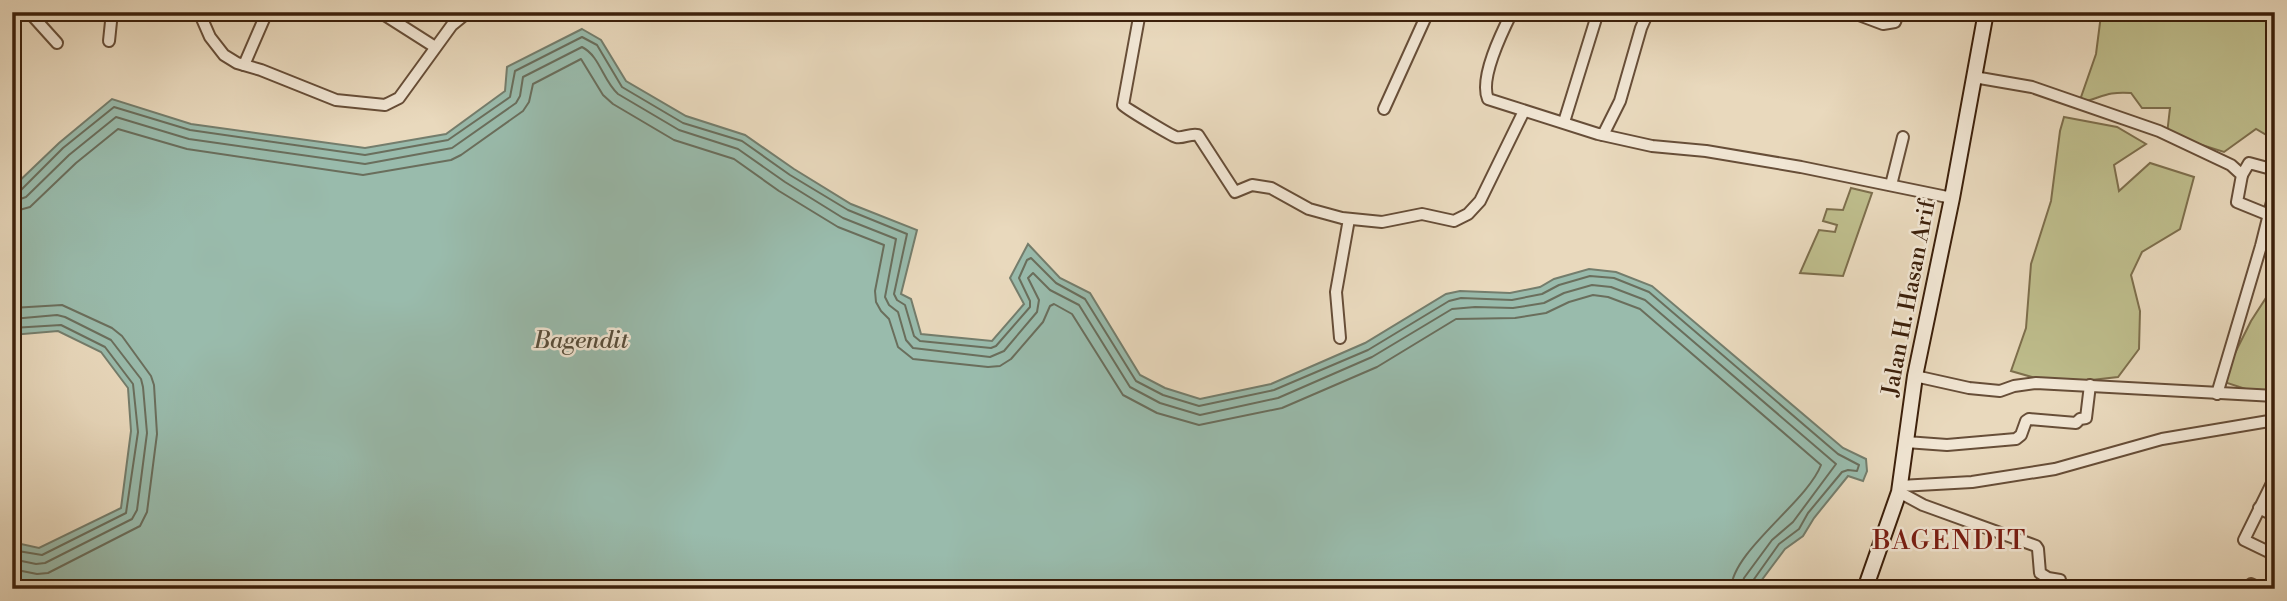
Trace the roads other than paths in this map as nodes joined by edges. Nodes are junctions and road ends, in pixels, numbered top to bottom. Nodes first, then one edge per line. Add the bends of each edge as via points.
1 (29, 12) edge
2 (113, 12) edge
3 (199, 12) edge
4 (267, 12) edge
5 (380, 12) edge
6 (468, 12) edge
7 (1140, 12) edge
8 (1428, 12) edge
9 (1512, 12) edge
10 (1598, 12) edge
11 (1648, 12) edge
12 (1850, 12) edge
13 (1899, 12) edge
14 (1986, 12) edge
15 (108, 41) dead end
16 (57, 43) dead end
17 (435, 47) junction
18 (244, 65) junction
19 (1974, 77) junction
20 (1384, 109) dead end
21 (1524, 111) junction
22 (1564, 122) junction
23 (1604, 135) junction
24 (1903, 137) dead end
25 (2275, 170) edge
26 (2242, 175) junction
27 (1891, 185) junction
28 (2275, 190) edge
29 (1952, 198) junction
30 (2269, 215) junction
31 (1349, 219) junction
32 (1340, 338) dead end
33 (1915, 376) junction
34 (2090, 385) junction
35 (2217, 394) junction
36 (2275, 396) edge
37 (2275, 420) edge
38 (1906, 442) junction
39 (2275, 477) edge
40 (1900, 489) junction
41 (2259, 509) junction
42 (2275, 516) edge
43 (2275, 555) edge
44 (1865, 589) edge
45 (2062, 589) edge

1 - 16 street
2 - 15 street
3 - 18 street via 224,55
4 - 18 street
5 - 17 street
6 - 17 street
7 - 31 street via 1126,109 1173,136 1198,135 1235,192 1252,185 1270,188 1313,211
8 - 20 street
9 - 21 street via 1490,67 1486,93 1488,99
10 - 22 street
11 - 23 street via 1620,101
12 - 13 street via 1883,23 1895,22
14 - 19 main road, Jalan H. Hasan Arif
17 - 18 street via 399,98 385,104 336,100
19 - 26 street via 2032,87 2163,132 2231,165
19 - 29 main road, Jalan H. Hasan Arif
21 - 22 street
21 - 31 street via 1480,201 1468,214 1454,221 1422,214 1382,222
22 - 23 street
23 - 27 street
24 - 27 street
25 - 26 street via 2249,163
26 - 30 street via 2237,202
27 - 29 street
28 - 30 street
29 - 33 main road, Jalan H. Hasan Arif
30 - 35 street
31 - 32 street via 1336,292
33 - 34 street via 2000,391 2036,383
33 - 38 main road, Jalan H. Hasan Arif
34 - 35 street
34 - 38 street via 2086,418 2076,424 2028,419 2016,439 1947,446
35 - 36 street
37 - 40 street via 2162,439 2055,469
38 - 40 main road, Jalan H. Hasan Arif
39 - 41 street
40 - 44 main road, Jalan H. Hasan Arif
40 - 45 street via 1923,505 2036,546 2040,573 2060,580
41 - 42 street
41 - 43 street via 2244,540

